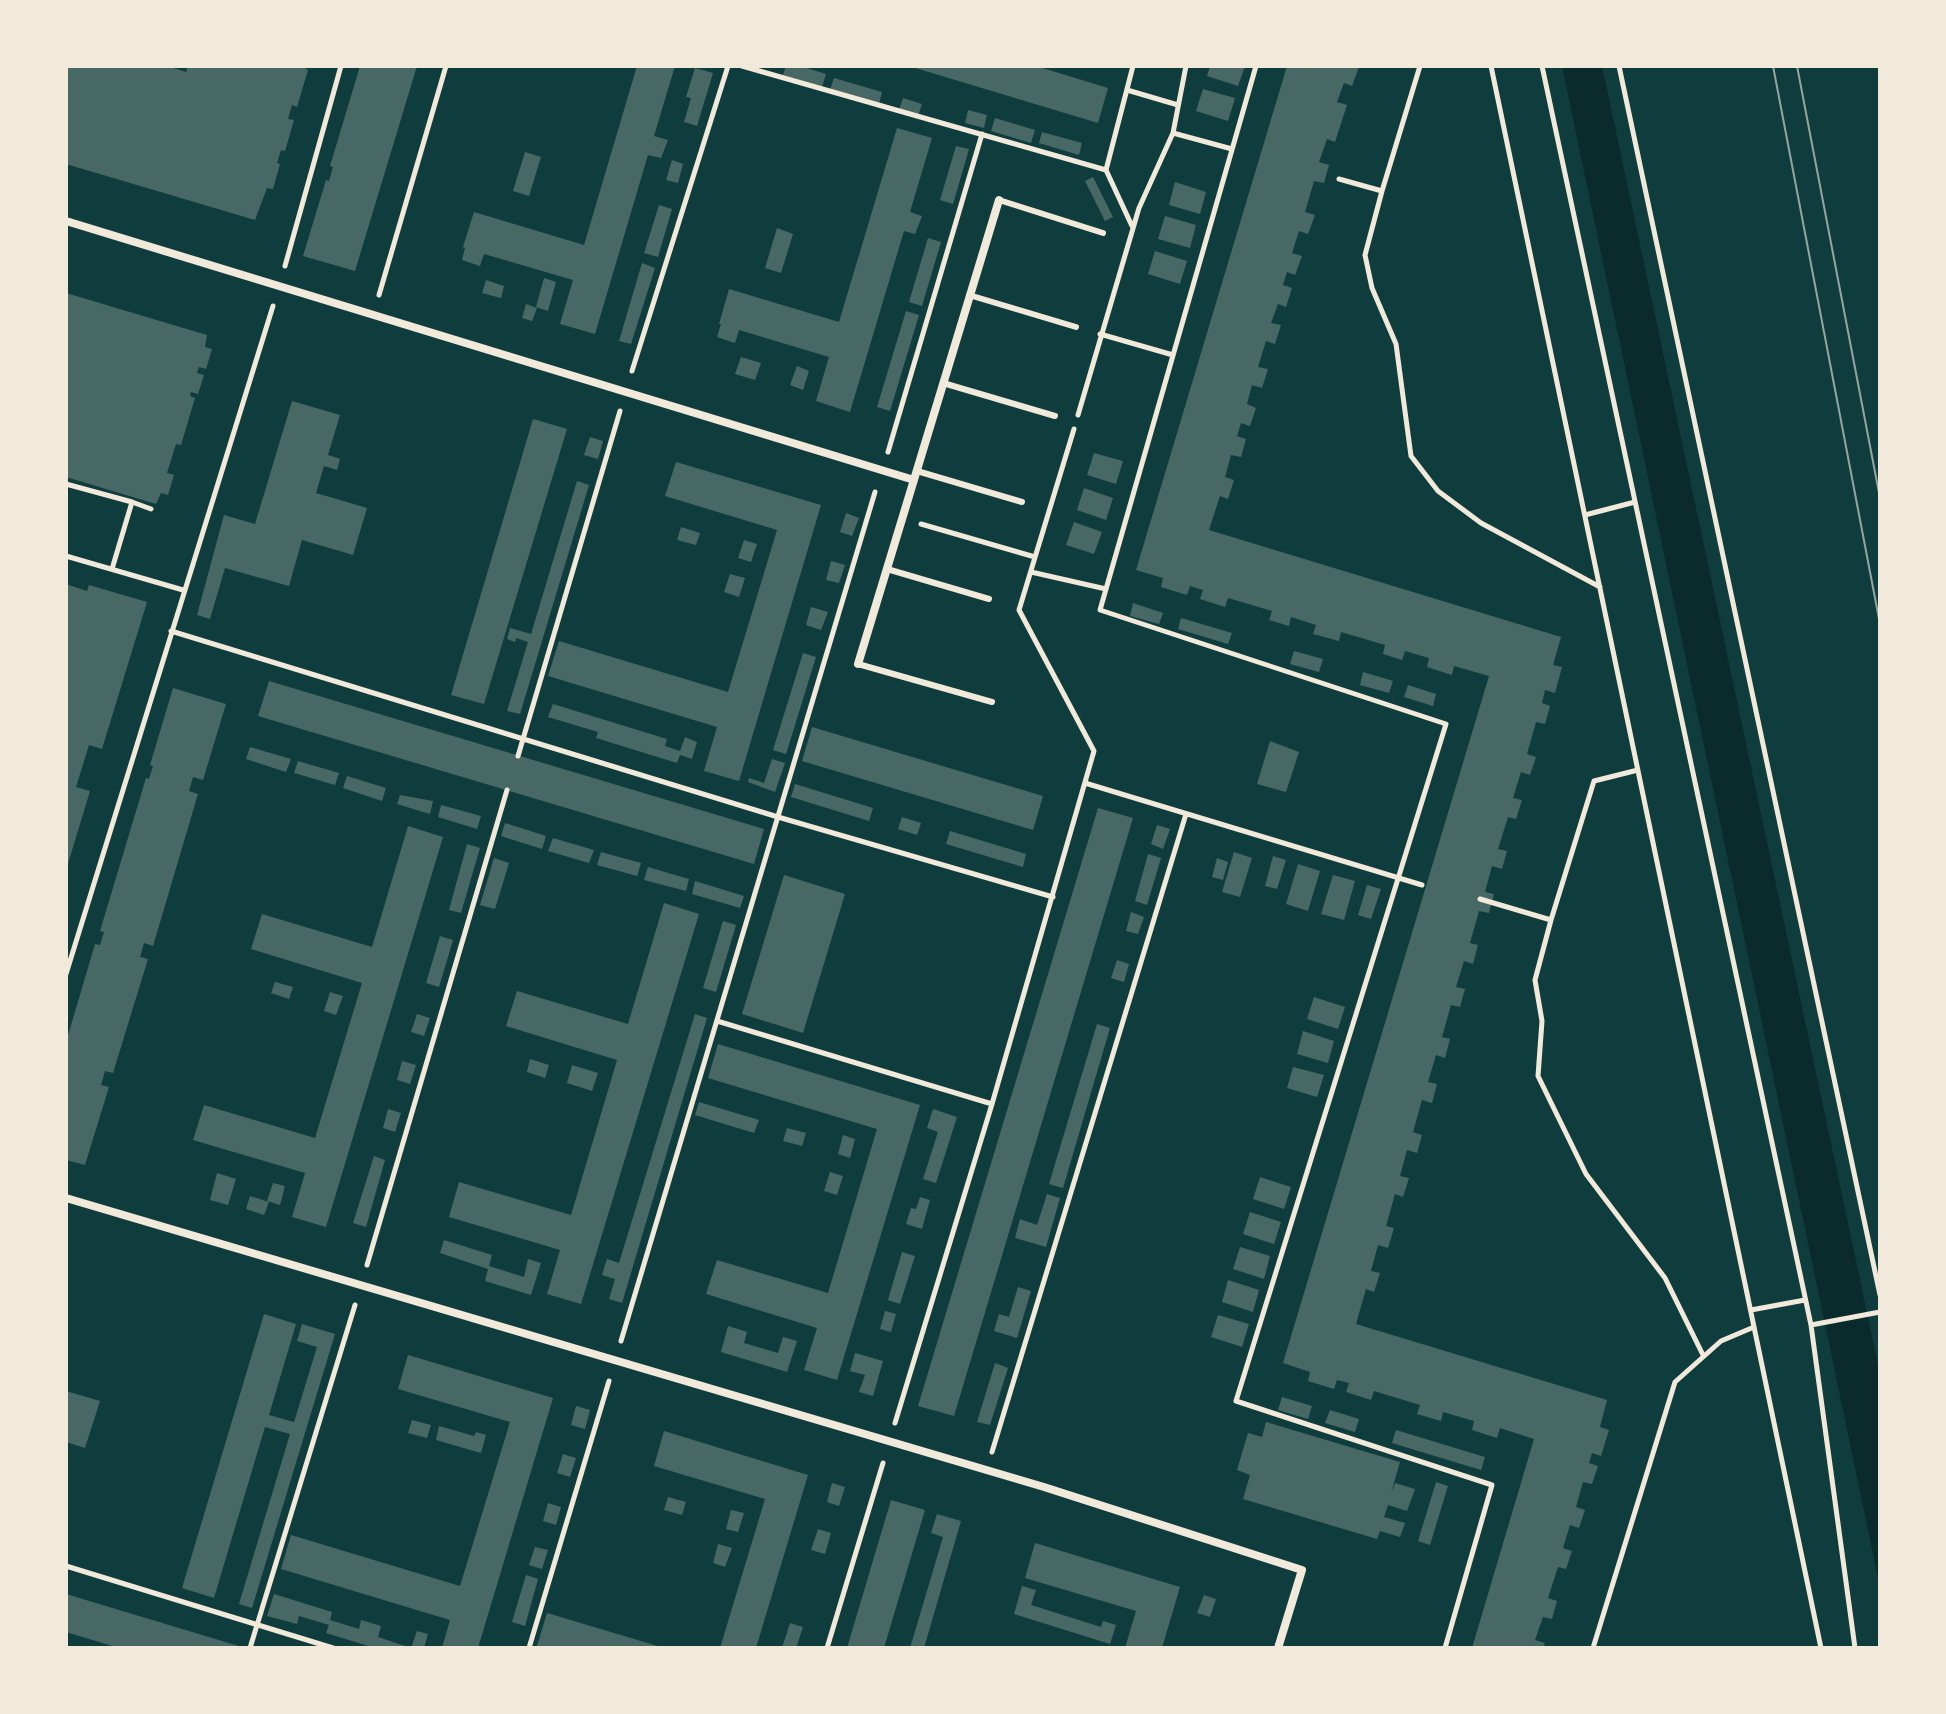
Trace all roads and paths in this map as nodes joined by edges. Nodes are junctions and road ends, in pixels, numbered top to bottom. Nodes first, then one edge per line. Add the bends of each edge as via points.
1 (341, 66) edge
2 (446, 66) edge
3 (728, 66) edge
4 (742, 66) edge
5 (1133, 66) edge
6 (1186, 66) edge
7 (1256, 66) edge
8 (1420, 66) edge
9 (1491, 66) edge
10 (1542, 66) edge
11 (1619, 66) edge
12 (1127, 90) junction
13 (1178, 105) junction
14 (1173, 133) junction
15 (982, 134) junction
16 (1232, 149) junction
17 (1106, 170) junction
18 (1339, 179) dead end
19 (1382, 191) junction
20 (999, 200) joint
21 (66, 221) edge
22 (1132, 227) junction
23 (1103, 233) dead end
24 (284, 268) dead end
25 (969, 295) junction
26 (275, 299) dead end
27 (373, 315) junction
28 (1076, 327) joint
29 (1102, 335) junction
30 (1173, 355) junction
31 (943, 383) junction
32 (625, 392) junction
33 (1055, 416) dead end
34 (882, 470) junction
35 (915, 475) junction
36 (66, 484) edge
37 (132, 502) junction
38 (1022, 502) dead end
39 (1635, 502) junction
40 (151, 509) dead end
41 (870, 509) junction
42 (1585, 515) junction
43 (902, 519) junction
44 (66, 556) edge
45 (1035, 557) junction
46 (112, 569) junction
47 (887, 569) junction
48 (1031, 572) junction
49 (1600, 587) junction
50 (1106, 589) junction
51 (183, 590) junction
52 (989, 599) dead end
53 (171, 631) junction
54 (858, 664) joint
55 (992, 702) dead end
56 (523, 739) junction
57 (518, 756) dead end
58 (1638, 770) junction
59 (1085, 783) junction
60 (507, 790) dead end
61 (1186, 814) junction
62 (778, 817) junction
63 (1398, 878) junction
64 (1422, 885) dead end
65 (1053, 897) junction
66 (1480, 899) dead end
67 (1551, 920) junction
68 (66, 974) edge
69 (717, 1021) junction
70 (992, 1104) junction
71 (66, 1198) edge
72 (361, 1286) junction
73 (1880, 1295) edge
74 (1805, 1300) junction
75 (1751, 1310) junction
76 (1880, 1312) edge
77 (1811, 1325) junction
78 (1754, 1327) junction
79 (1703, 1355) junction
80 (615, 1362) junction
81 (889, 1443) junction
82 (986, 1471) junction
83 (66, 1566) edge
84 (256, 1627) junction
85 (250, 1648) edge
86 (333, 1648) edge
87 (529, 1648) edge
88 (827, 1648) edge
89 (1278, 1648) edge
90 (1445, 1648) edge
91 (1593, 1648) edge
92 (1821, 1648) edge
93 (1855, 1648) edge

1 - 24 path
2 - 27 path
3 - 32 path
4 - 15 path
5 - 12 path
6 - 13 path
7 - 16 path
8 - 19 path
9 - 42 path
10 - 39 path
11 - 73 path
12 - 13 path
12 - 17 path
13 - 14 path
14 - 16 path
14 - 22 path
15 - 17 path
15 - 34 path
16 - 30 path
17 - 22 path
18 - 19 path
19 - 49 path via 1365,255 1372,288 1396,344 1411,456 1438,491 1481,523
20 - 23 lane
20 - 25 street
21 - 27 street
22 - 29 path
25 - 28 lane
25 - 31 street
26 - 51 path
27 - 32 street
28 - 29 path
29 - 30 path
29 - 45 path
30 - 50 path
31 - 33 lane
31 - 35 street
32 - 34 street
32 - 56 path
34 - 35 street
34 - 41 path
35 - 38 lane
35 - 43 street
36 - 37 path
37 - 40 path
37 - 46 path
39 - 42 path
39 - 74 path
41 - 43 path
41 - 62 path
42 - 49 path
43 - 45 path
43 - 47 street
44 - 46 path
45 - 48 path
46 - 51 path
47 - 52 lane
47 - 54 street
48 - 50 path
48 - 59 path via 1019,610 1094,751
49 - 58 path
50 - 63 path via 1100,610 1446,724
51 - 53 path
53 - 56 path
53 - 68 path
54 - 55 lane
56 - 57 path
56 - 62 path
58 - 67 path via 1594,781
58 - 75 path
59 - 61 path
59 - 65 path
60 - 72 path
61 - 63 path
61 - 82 path
62 - 65 path
62 - 69 path
63 - 64 path
63 - 90 path via 1236,1401 1492,1485
65 - 70 path
66 - 67 path
67 - 79 path via 1535,980 1542,1021 1538,1076 1586,1174 1665,1278
69 - 70 path
69 - 80 path
70 - 81 path
71 - 72 street
72 - 80 street
72 - 84 path
74 - 75 path
74 - 77 path
75 - 78 path
76 - 77 path
77 - 93 path
78 - 79 path
78 - 92 path
79 - 91 path via 1675,1382
80 - 81 street
80 - 87 path
81 - 82 street
81 - 88 path
82 - 89 street via 1302,1570
83 - 84 path
84 - 85 path
84 - 86 path

